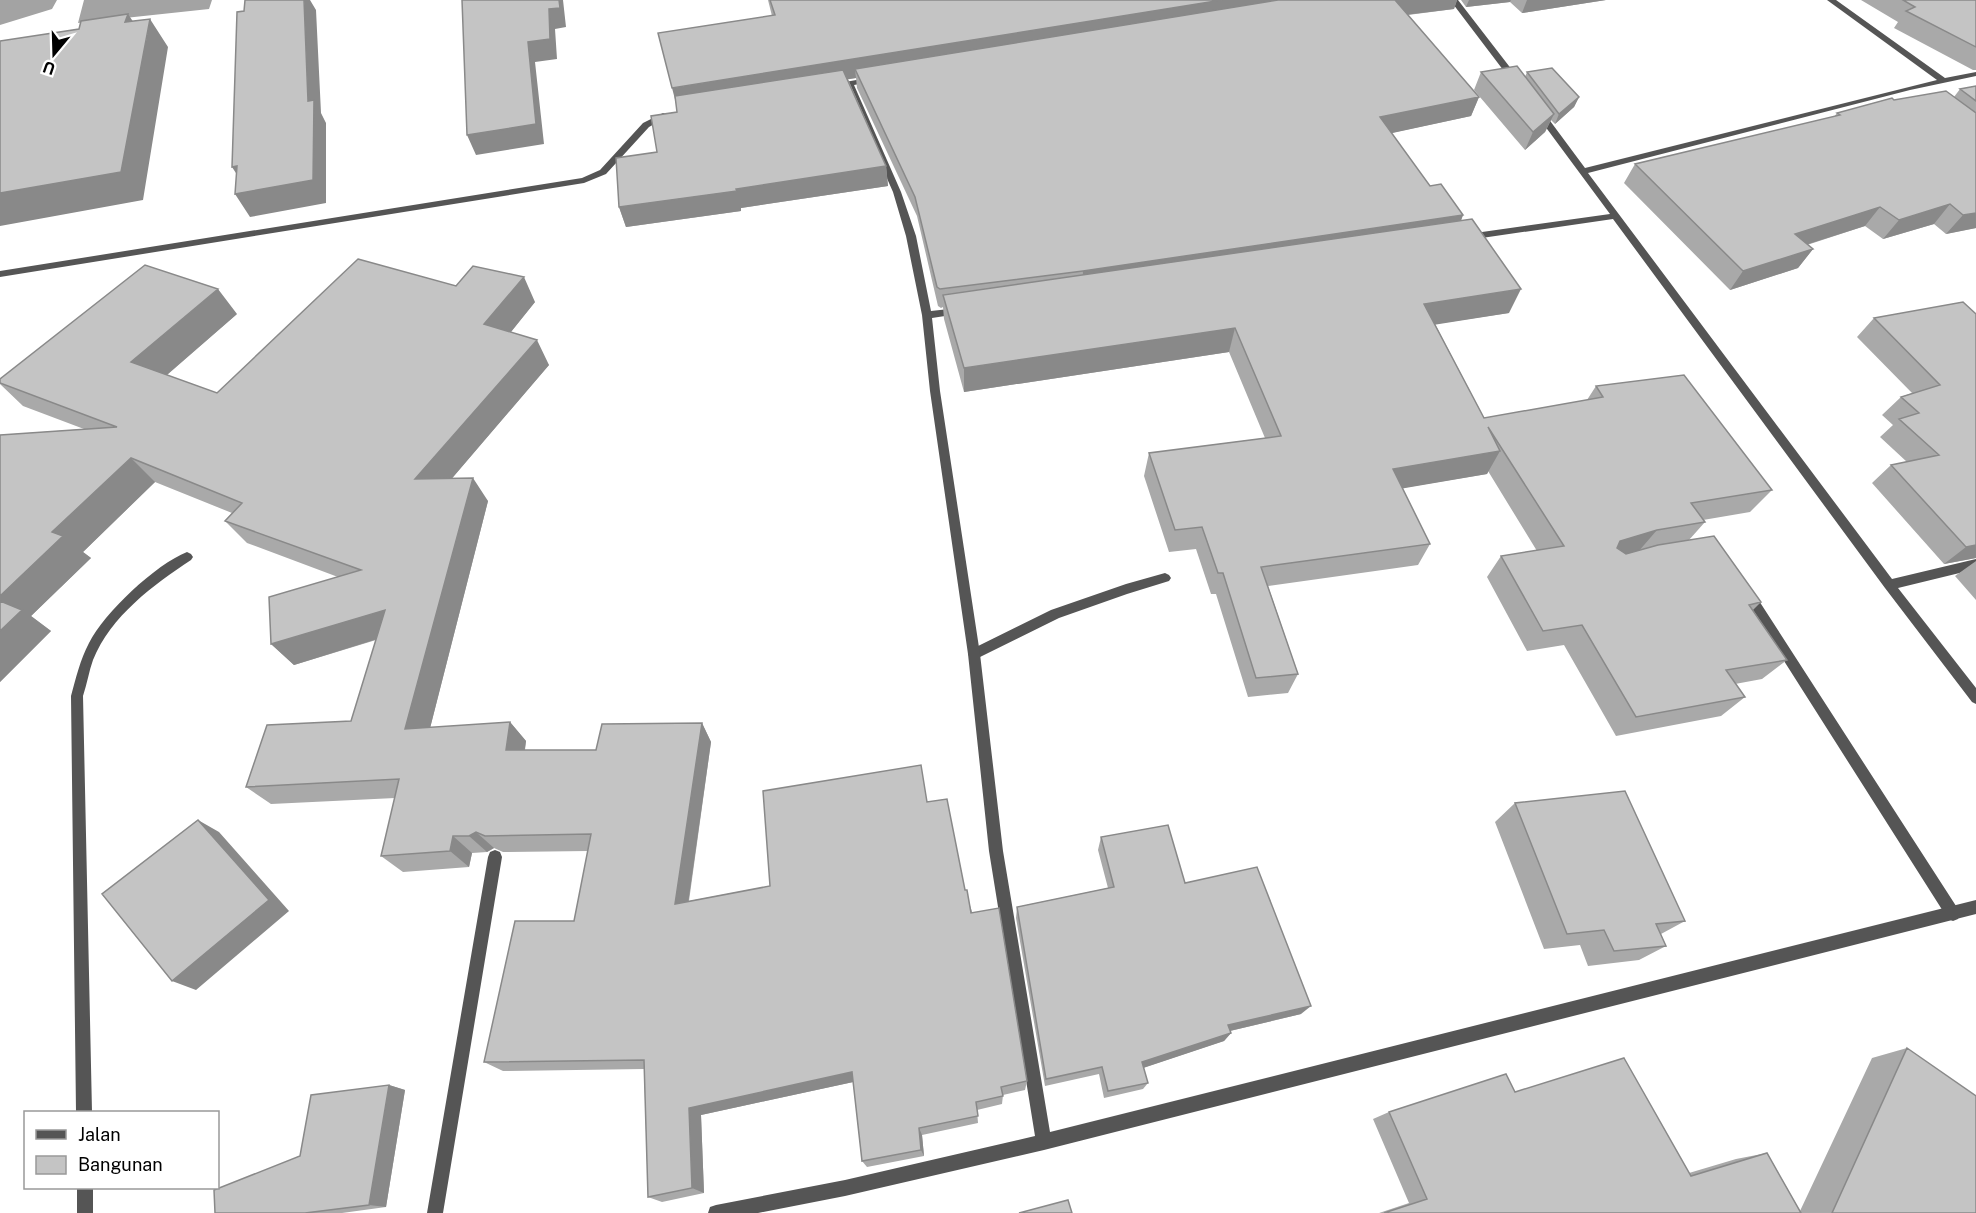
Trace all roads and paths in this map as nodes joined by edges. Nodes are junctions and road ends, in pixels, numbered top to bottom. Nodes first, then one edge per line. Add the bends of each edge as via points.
1 (1454, 0) edge
2 (1831, 0) edge
3 (1976, 74) edge
4 (885, 77) edge
5 (1942, 80) junction
6 (849, 83) junction
7 (827, 87) edge
8 (1910, 88) junction
9 (1526, 95) edge
10 (1920, 95) edge
11 (1533, 104) edge
12 (678, 112) edge
13 (1584, 171) junction
14 (1615, 216) junction
15 (1461, 238) edge
16 (0, 274) edge
17 (971, 309) edge
18 (927, 315) junction
19 (187, 557) dead end
20 (1976, 564) edge
21 (1165, 578) dead end
22 (1742, 584) edge
23 (1889, 585) junction
24 (974, 654) junction
25 (1976, 698) edge
26 (495, 857) edge
27 (1976, 907) edge
28 (1953, 914) junction
29 (84, 1111) edge
30 (1044, 1142) junction
31 (85, 1189) edge
32 (85, 1213) edge
33 (435, 1213) edge
34 (716, 1213) edge

1 - 9 street
2 - 5 street
3 - 5 street
4 - 6 street
5 - 8 street
6 - 7 street
6 - 18 street via 897,192 911,236
8 - 10 street
8 - 13 street
11 - 13 street
12 - 16 street via 645,125 603,172 584,180
13 - 14 street
14 - 15 street
14 - 23 street
17 - 18 street
18 - 24 street
19 - 29 street via 161,573 114,615 88,657 77,696
20 - 23 street
21 - 24 street via 1055,614
22 - 28 street
23 - 25 street
24 - 30 street via 996,851
26 - 33 street
27 - 28 street
28 - 30 street
30 - 34 street
31 - 32 street

